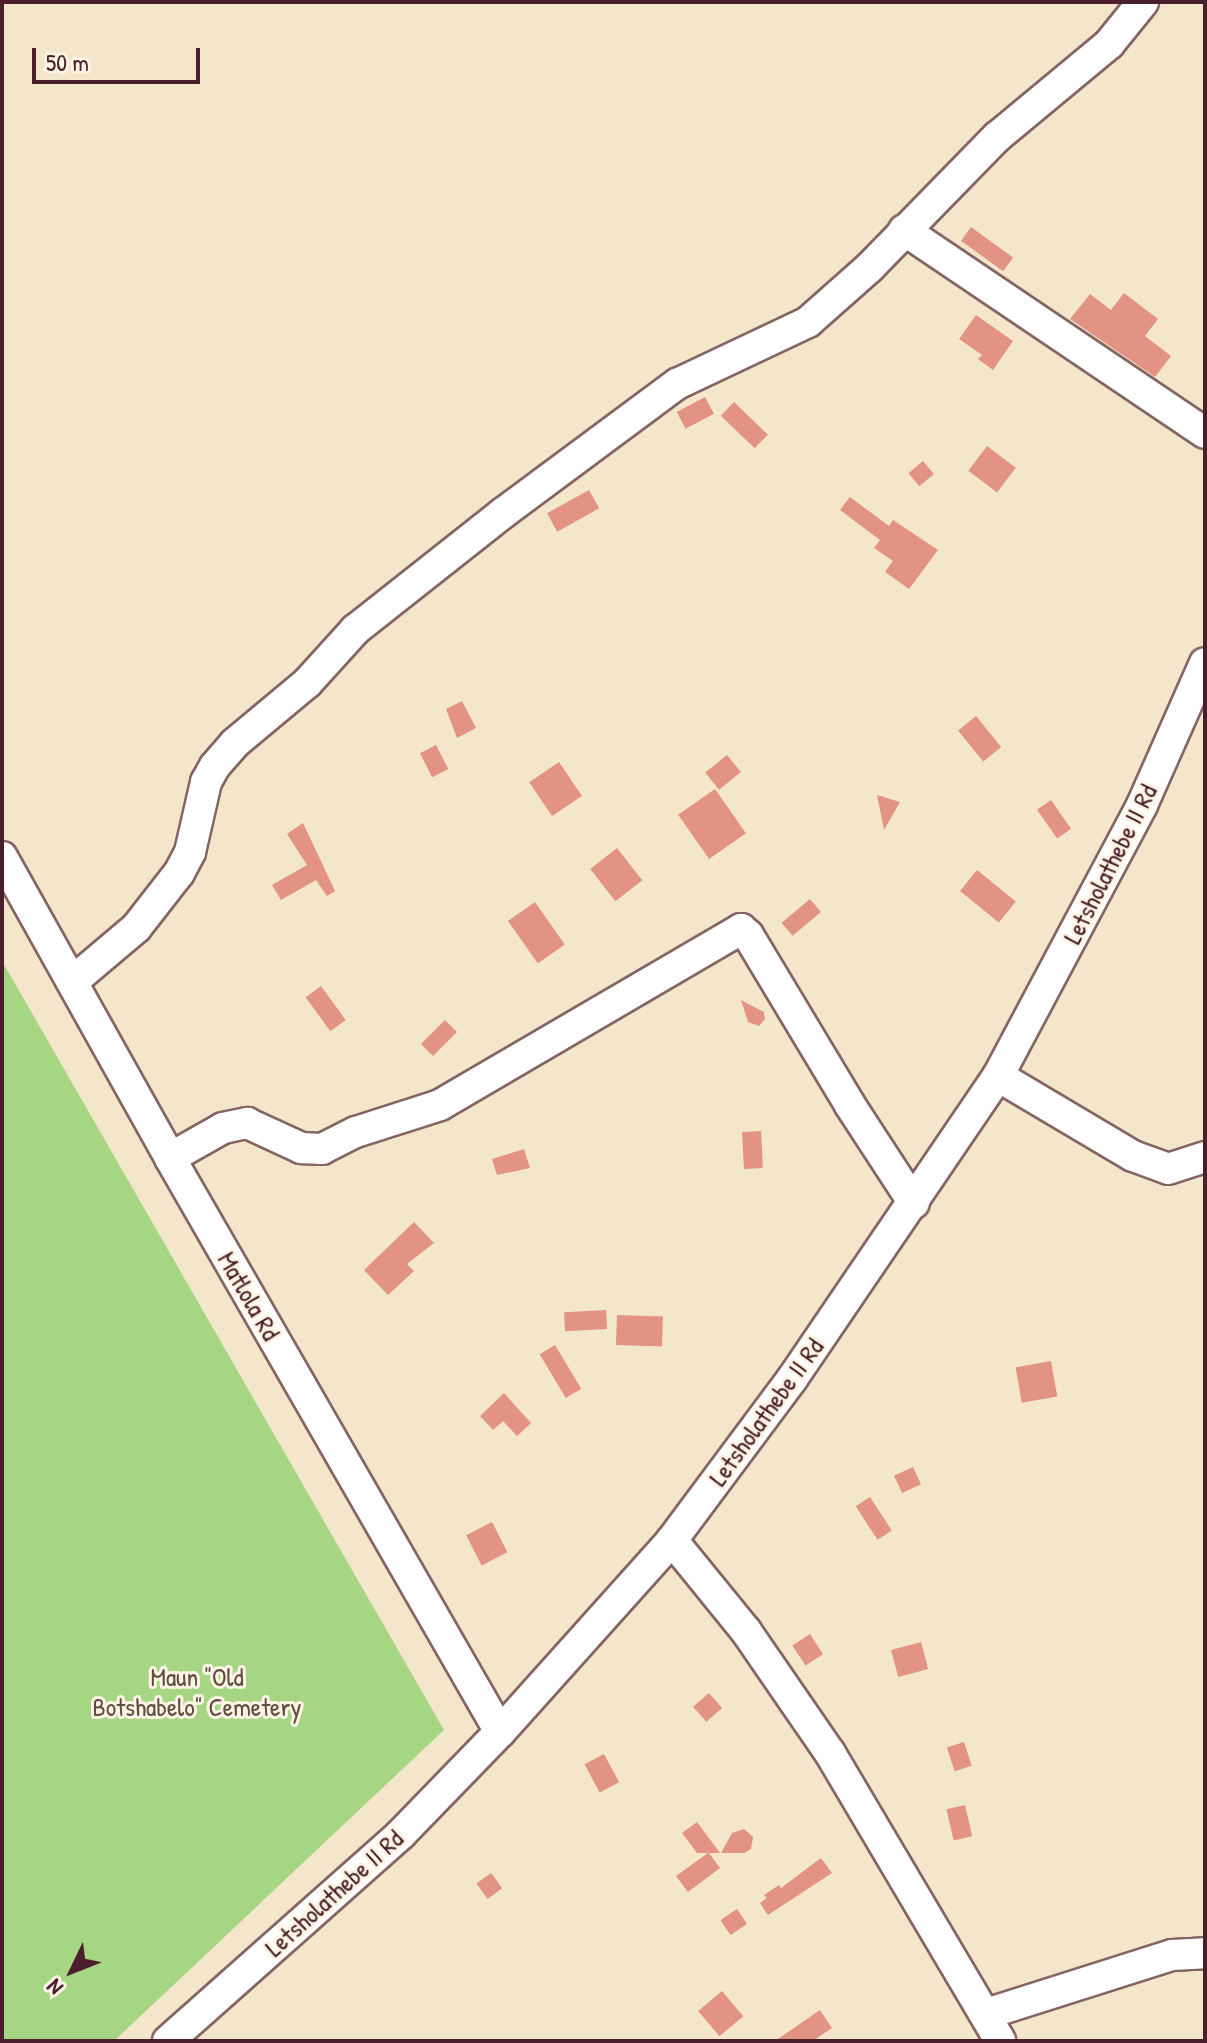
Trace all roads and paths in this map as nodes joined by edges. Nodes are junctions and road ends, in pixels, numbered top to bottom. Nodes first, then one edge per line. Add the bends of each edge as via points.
1 (1143, 2) edge
2 (904, 230) junction
3 (1205, 433) edge
4 (1205, 663) edge
5 (2, 857) edge
6 (72, 982) junction
7 (998, 1076) junction
8 (1205, 1157) edge
9 (170, 1158) junction
10 (914, 1203) junction
11 (672, 1540) junction
12 (500, 1732) junction
13 (1205, 1953) edge
14 (986, 2014) junction
15 (168, 2041) edge
16 (1000, 2041) edge

1 - 2 street via 1098,55 997,137
2 - 3 street
2 - 6 street via 808,322 677,384 373,614 215,766 179,873 136,928
4 - 7 street, Letsholathebe II Rd via 1142,805
5 - 6 street, Matlola Rd
6 - 9 street, Matlola Rd
7 - 8 street via 1133,1156 1168,1169
7 - 10 street, Letsholathebe II Rd
9 - 10 street via 223,1128 247,1123 301,1148 322,1149 356,1132 440,1105 741,929
9 - 12 street, Matlola Rd
10 - 11 street, Letsholathebe II Rd
11 - 12 street, Letsholathebe II Rd
11 - 14 street via 746,1631 830,1753
12 - 15 street, Letsholathebe II Rd via 401,1834
13 - 14 street via 1172,1955
14 - 16 street

